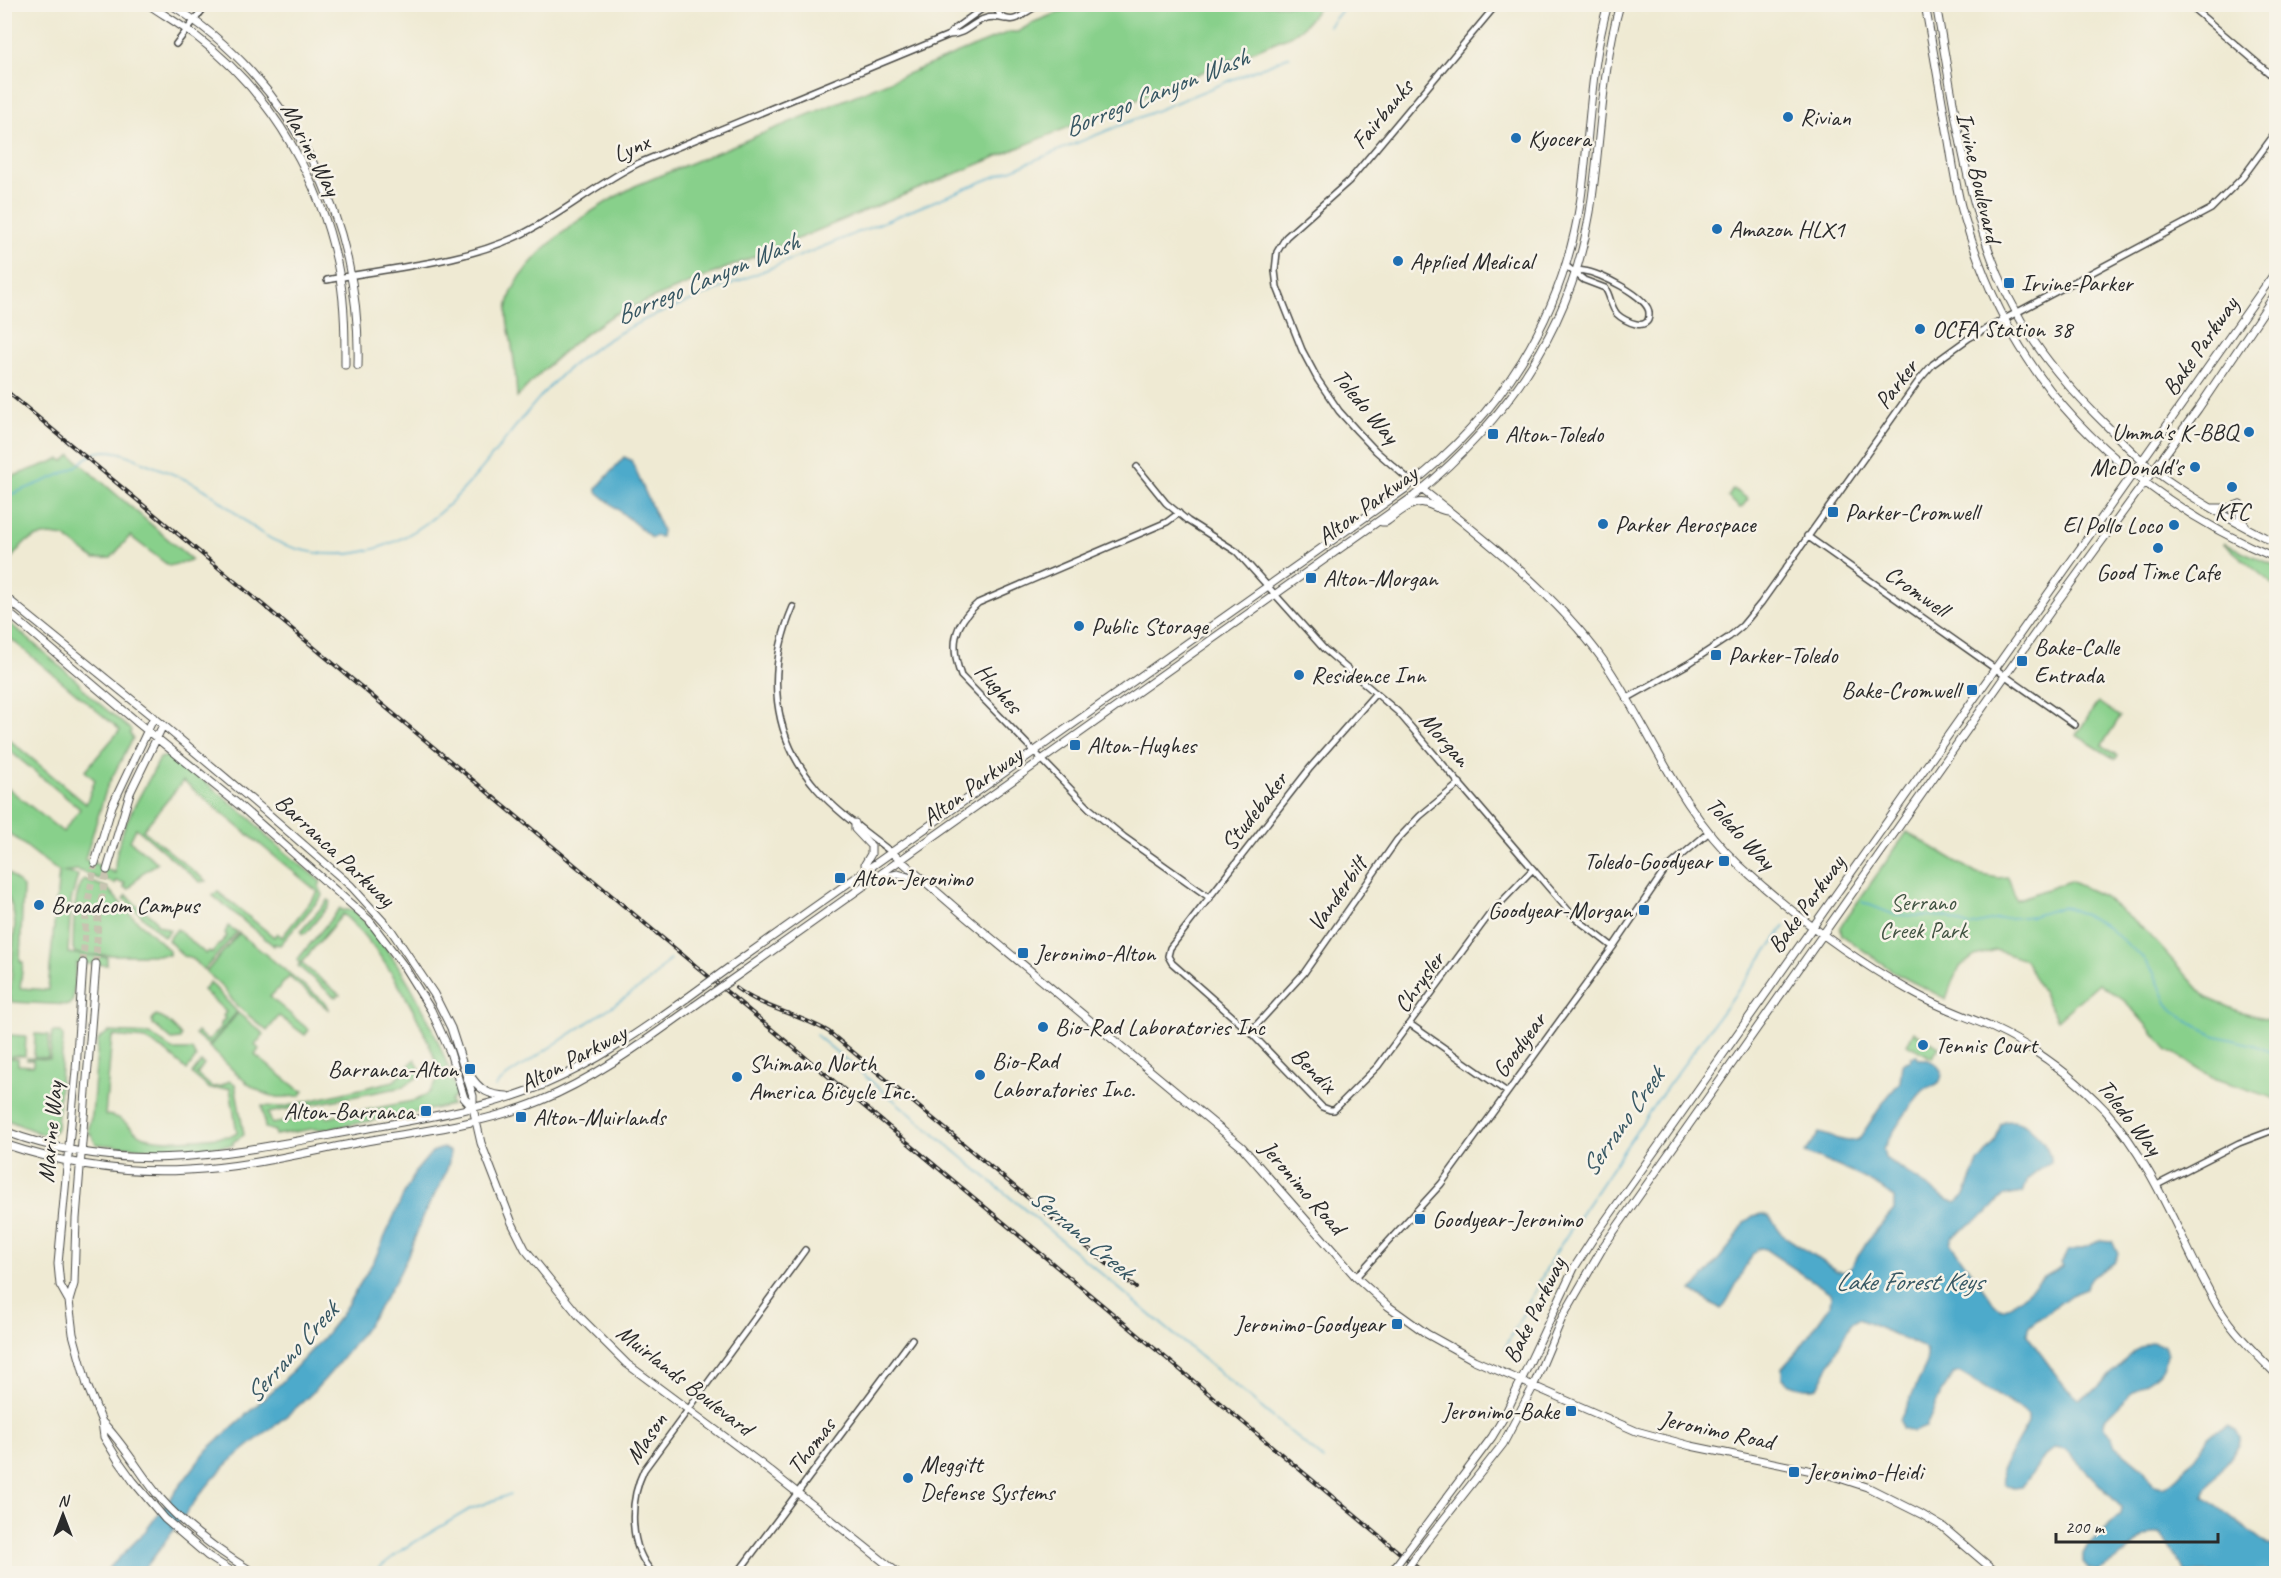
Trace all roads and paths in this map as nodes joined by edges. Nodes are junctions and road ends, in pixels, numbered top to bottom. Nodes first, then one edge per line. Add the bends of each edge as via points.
1 (148, 4) edge
2 (170, 4) edge
3 (207, 4) edge
4 (989, 4) edge
5 (994, 4) edge
6 (1027, 4) edge
7 (1040, 4) edge
8 (1497, 4) edge
9 (1608, 4) edge
10 (1620, 4) edge
11 (1925, 4) edge
12 (1936, 4) edge
13 (2188, 4) edge
14 (1024, 14) junction
15 (1005, 19) junction
16 (194, 21) junction
17 (187, 30) junction
18 (949, 35) junction
19 (176, 44) dead end
20 (2277, 79) edge
21 (2277, 132) edge
22 (1286, 237) joint
23 (1565, 265) junction
24 (1575, 271) junction
25 (2277, 271) edge
26 (352, 275) junction
27 (340, 277) junction
28 (327, 280) dead end
29 (2277, 293) edge
30 (2016, 312) junction
31 (2004, 319) junction
32 (345, 365) dead end
33 (358, 366) dead end
34 (2143, 462) junction
35 (1137, 467) dead end
36 (2153, 470) junction
37 (2134, 473) junction
38 (2145, 481) junction
39 (1413, 483) junction
40 (1422, 490) junction
41 (2211, 508) junction
42 (1448, 511) junction
43 (1179, 513) junction
44 (1377, 523) junction
45 (2249, 530) junction
46 (1807, 536) junction
47 (2277, 543) edge
48 (2277, 558) edge
49 (1268, 586) junction
50 (1276, 595) junction
51 (4, 596) edge
52 (793, 607) dead end
53 (4, 609) edge
54 (1995, 668) junction
55 (2006, 676) junction
56 (1376, 693) junction
57 (1626, 699) junction
58 (154, 717) junction
59 (163, 725) junction
60 (2075, 725) dead end
61 (147, 730) junction
62 (157, 738) junction
63 (1033, 753) junction
64 (1041, 761) junction
65 (1460, 783) junction
66 (1893, 814) junction
67 (1904, 822) junction
68 (855, 823) junction
69 (1709, 832) junction
70 (891, 852) junction
71 (900, 862) junction
72 (94, 863) tunnel mouth
73 (1533, 869) junction
74 (107, 870) tunnel mouth
75 (866, 870) junction
76 (874, 880) junction
77 (923, 881) junction
78 (1210, 898) junction
79 (1814, 926) junction
80 (1824, 934) junction
81 (1613, 947) junction
82 (1168, 956) joint
83 (83, 963) tunnel mouth
84 (96, 964) tunnel mouth
85 (1410, 1024) junction
86 (1250, 1032) junction
87 (465, 1068) junction
88 (1507, 1092) junction
89 (512, 1097) junction
90 (473, 1108) junction
91 (1330, 1110) joint
92 (476, 1120) junction
93 (2277, 1129) edge
94 (4, 1131) edge
95 (4, 1144) edge
96 (69, 1150) junction
97 (81, 1152) junction
98 (67, 1162) junction
99 (81, 1164) junction
100 (2157, 1185) junction
101 (805, 1250) dead end
102 (1356, 1277) junction
103 (69, 1301) junction
104 (912, 1339) dead end
105 (2277, 1374) edge
106 (1522, 1381) junction
107 (1533, 1387) junction
108 (687, 1410) junction
109 (102, 1422) junction
110 (798, 1492) junction
111 (1391, 1573) edge
112 (236, 1574) edge
113 (256, 1574) edge
114 (654, 1574) edge
115 (737, 1574) edge
116 (899, 1574) edge
117 (1403, 1574) edge
118 (1998, 1574) edge

1 - 17 main road, Marine Way
2 - 16 main road, Marine Way
3 - 16 street
4 - 18 street, Lynx
5 - 15 street via 996,12
6 - 14 street
7 - 14 street
8 - 22 street, Fairbanks via 1350,181
9 - 23 main road, Alton Parkway via 1597,55 1581,197
10 - 24 main road, Alton Parkway via 1607,66 1590,213
11 - 31 main road, Irvine Boulevard via 1959,198
12 - 30 main road, Irvine Boulevard via 1972,195 1987,245
13 - 20 street
14 - 15 street, Lynx via 1014,20
15 - 18 street, Lynx via 985,17 956,35
16 - 17 street
16 - 26 main road, Marine Way via 250,70 283,112 329,197
17 - 19 street
17 - 27 main road, Marine Way via 256,94 291,144 313,186
18 - 26 street, Lynx via 639,163 504,242 451,259
21 - 30 street, Parker via 2243,177 2211,209
22 - 39 street, Toledo Way via 1277,252 1277,287 1302,350 1339,411
23 - 24 street
23 - 39 main road, Alton Parkway via 1543,321 1509,382 1460,443
24 - 24 street via 1584,280 1605,288 1613,308 1625,321 1639,325 1649,317 1645,304 1625,288 1585,270
24 - 40 main road, Alton Parkway via 1550,334 1512,397 1471,446
25 - 34 main road, Bake Parkway
26 - 27 street, Lynx
26 - 33 main road, Marine Way
27 - 28 street, Lynx
27 - 32 main road, Marine Way
29 - 36 main road, Bake Parkway
30 - 31 street, Parker
30 - 34 main road, Irvine Boulevard via 2043,356 2068,386
31 - 37 main road, Irvine Boulevard via 2028,361 2058,400
31 - 46 street, Parker via 1953,348 1924,374
34 - 36 main road, Irvine Boulevard
34 - 37 main road, Bake Parkway
35 - 43 street, Morgan via 1160,497
36 - 38 main road, Bake Parkway
36 - 41 main road, Irvine Boulevard
37 - 38 main road, Irvine Boulevard
37 - 54 main road, Bake Parkway
38 - 48 main road, Irvine Boulevard via 2214,528
38 - 55 main road, Bake Parkway
39 - 40 main road, Toledo Way
39 - 49 main road, Alton Parkway
40 - 42 main road, Toledo Way
40 - 44 main road, Alton Parkway
41 - 45 main road, Irvine Boulevard
41 - 45 main road via 2240,504 2240,518
42 - 44 main road via 1414,503 1386,522
42 - 57 main road, Toledo Way via 1559,607 1602,659
43 - 49 street, Morgan via 1238,552
43 - 63 street, Hughes via 1167,522 992,596 966,613 955,638 961,676
44 - 50 main road, Alton Parkway
45 - 47 main road, Irvine Boulevard
46 - 54 street, Cromwell
46 - 57 street, Parker via 1742,626 1688,664
49 - 50 street, Morgan
49 - 63 main road, Alton Parkway
50 - 56 street, Morgan via 1324,648
50 - 64 main road, Alton Parkway
51 - 58 main road, Barranca Parkway
52 - 68 street, Jeronimo Road via 779,644 778,715 800,767 819,791
53 - 61 main road, Barranca Parkway
54 - 55 street, Cromwell
54 - 66 main road, Bake Parkway
55 - 60 street, Cromwell
55 - 67 main road, Bake Parkway
56 - 65 street, Morgan via 1398,712
56 - 78 street, Studebaker via 1310,768
57 - 69 main road, Toledo Way via 1668,774
58 - 59 main road, Barranca Parkway
58 - 61 main road
59 - 62 main road
59 - 87 main road, Barranca Parkway via 351,886 374,911 434,994
61 - 62 main road, Barranca Parkway
61 - 72 main road via 112,806
62 - 74 main road via 130,793
62 - 90 main road, Barranca Parkway via 369,920 427,1003 450,1052 464,1098
63 - 64 street, Hughes
63 - 70 main road, Alton Parkway
64 - 71 main road, Alton Parkway
64 - 78 street, Hughes via 1099,818
65 - 73 street, Morgan
65 - 86 street, Vanderbilt via 1397,840 1304,973
66 - 67 main road
66 - 79 main road, Bake Parkway
67 - 80 main road, Bake Parkway
68 - 70 street, Jeronimo Road
68 - 75 main road via 855,829 871,846
69 - 79 main road, Toledo Way via 1737,863
69 - 81 street, Goodyear via 1665,870
70 - 71 main road, Jeronimo Road
70 - 75 main road, Alton Parkway
71 - 76 main road, Alton Parkway
71 - 77 main road, Jeronimo Road
73 - 81 street, Morgan via 1574,918
73 - 85 street, Chrysler via 1489,915
75 - 89 main road, Alton Parkway, bridge via 604,1054
76 - 77 main road via 898,874
76 - 92 main road, Alton Parkway, bridge via 627,1054 526,1107
77 - 102 main road, Jeronimo Road via 1242,1146
78 - 82 street, Studebaker via 1170,948
79 - 80 main road, Toledo Way
79 - 106 main road, Bake Parkway via 1589,1245
80 - 100 main road, Toledo Way via 1915,994 2043,1056 2087,1091 2108,1114
80 - 107 main road, Bake Parkway via 1605,1244 1562,1318
81 - 88 street, Goodyear
82 - 86 street, Bendix
83 - 96 main road, Marine Way
84 - 97 main road, Marine Way
85 - 88 street
85 - 91 street, Chrysler via 1377,1068 1338,1108
86 - 91 street, Bendix via 1322,1107
87 - 89 main road via 485,1093
87 - 90 main road, Barranca Parkway
88 - 102 street, Goodyear via 1433,1194
89 - 90 main road, Alton Parkway
90 - 92 main road, Muirlands Boulevard
90 - 97 main road, Alton Parkway via 204,1156 142,1159
92 - 99 main road, Alton Parkway via 204,1169 131,1170
92 - 108 main road, Muirlands Boulevard via 492,1175 525,1249 600,1339
93 - 100 street via 2239,1143
94 - 96 main road, Alton Parkway
95 - 98 main road, Alton Parkway
96 - 97 main road, Alton Parkway
96 - 98 main road, Marine Way
97 - 99 main road, Marine Way
98 - 99 main road, Alton Parkway
98 - 103 main road, Marine Way via 58,1264 60,1285
99 - 103 main road, Marine Way via 74,1284
100 - 105 main road, Toledo Way via 2219,1309
101 - 108 street, Mason
102 - 106 main road, Jeronimo Road via 1427,1334
103 - 109 main road, Marine Way via 79,1360
104 - 110 street, Thomas
106 - 107 main road, Jeronimo Road
106 - 111 main road, Bake Parkway, bridge via 1492,1437
107 - 117 main road, Bake Parkway, bridge via 1503,1444
107 - 118 main road, Jeronimo Road via 1649,1436 1827,1474 1867,1487 1943,1527
108 - 110 main road, Muirlands Boulevard
108 - 114 street, Mason via 637,1484 635,1537
109 - 112 main road, Marine Way via 104,1437 152,1506 194,1545
109 - 113 main road, Marine Way via 176,1515 215,1548
110 - 115 street, Thomas
110 - 116 main road, Muirlands Boulevard

